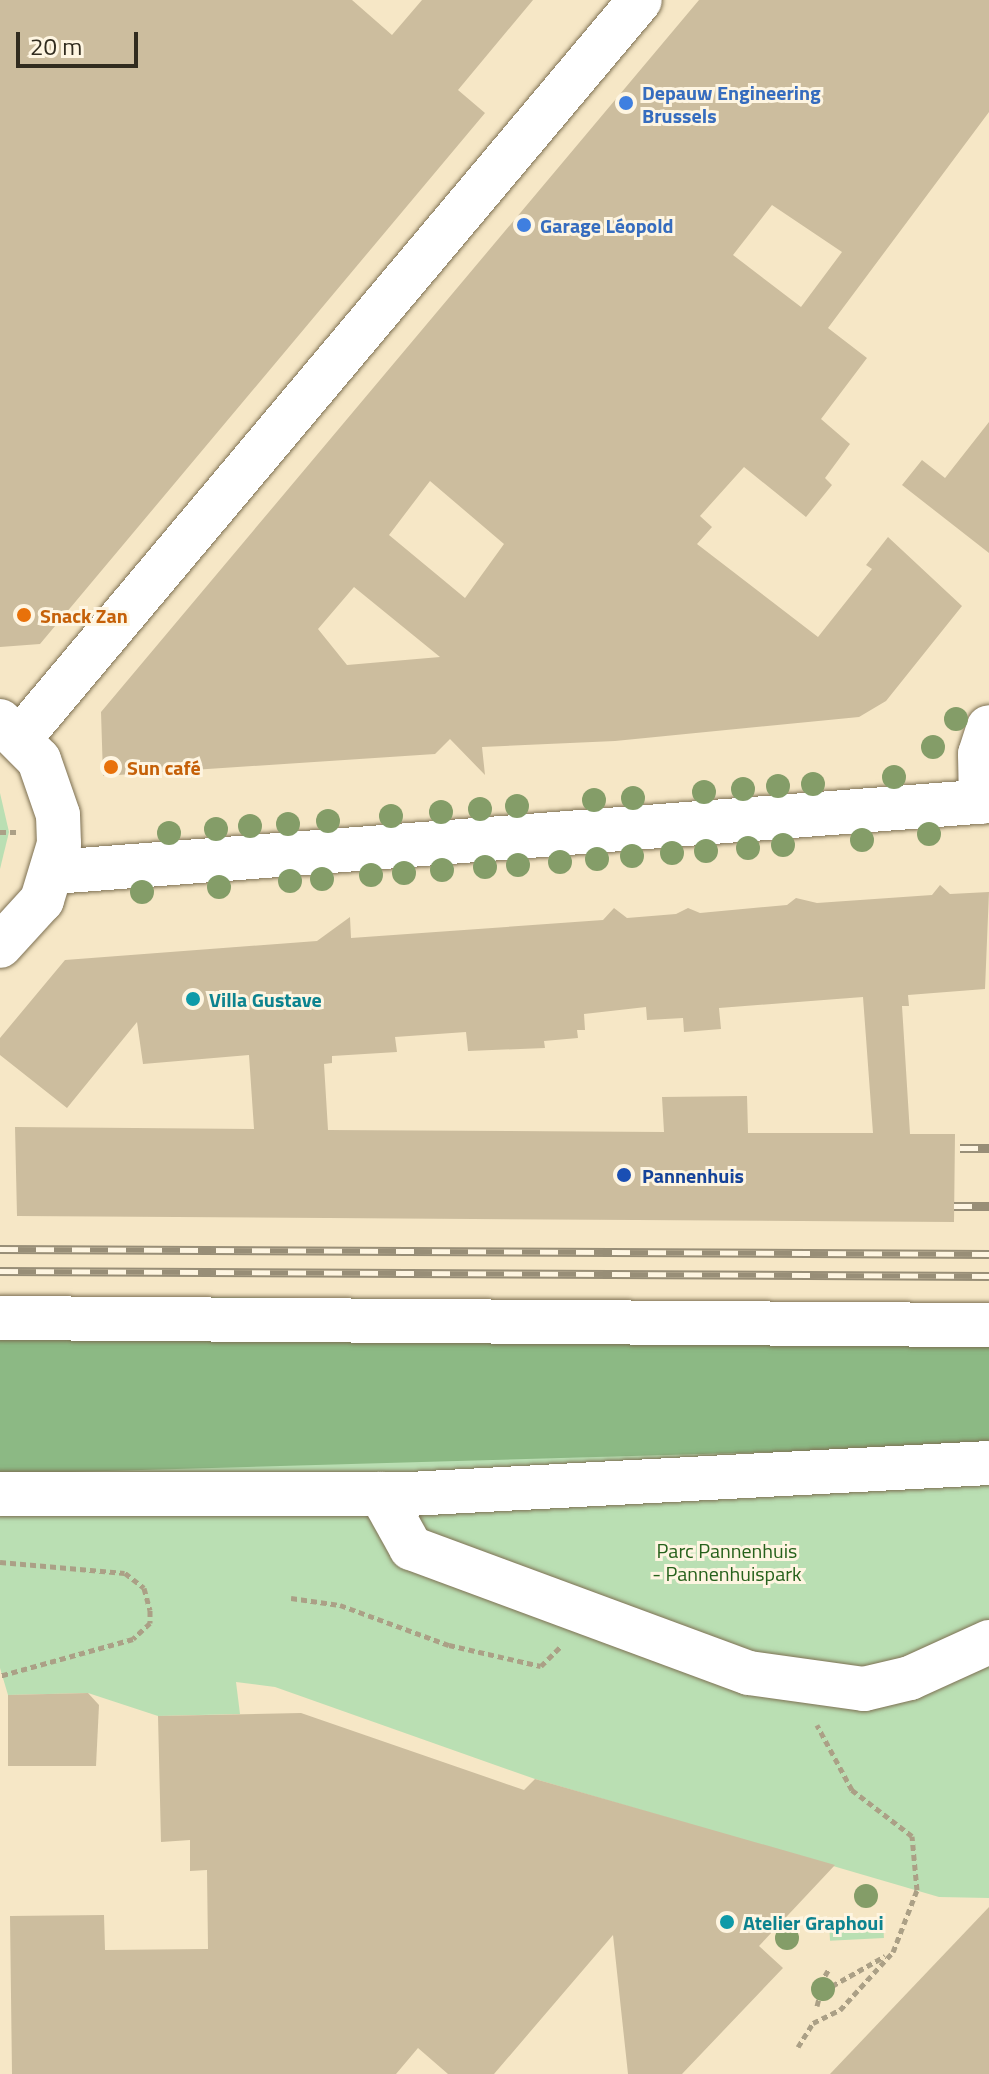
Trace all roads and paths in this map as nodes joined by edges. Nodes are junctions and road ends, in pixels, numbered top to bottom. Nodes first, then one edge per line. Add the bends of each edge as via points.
1 (640, 0) edge
2 (989, 727) edge
3 (11, 729) edge
4 (985, 802) edge
5 (0, 832) edge
6 (9, 832) dead end
7 (54, 872) junction
8 (0, 946) edge
9 (0, 1318) edge
10 (989, 1325) edge
11 (989, 1463) edge
12 (0, 1494) edge
13 (381, 1494) junction
14 (0, 1562) edge
15 (291, 1598) dead end
16 (589, 1618) junction
17 (989, 1642) edge
18 (0, 1676) edge
19 (794, 1682) junction
20 (893, 1952) junction
21 (829, 1969) dead end
22 (825, 1981) junction
23 (832, 1986) junction
24 (819, 1998) junction
25 (817, 2006) dead end
26 (798, 2047) dead end

1 - 3 street
2 - 4 street via 980,754
3 - 7 street via 39,760 55,800 59,844
4 - 7 street
5 - 6 path
7 - 8 street via 42,900
9 - 10 street
11 - 13 street
12 - 13 street
13 - 16 street via 411,1548
14 - 18 path via 125,1573 144,1588 150,1623 133,1639
15 - 16 path via 340,1605 449,1645 541,1666
16 - 19 street via 718,1664
17 - 19 street via 883,1686
19 - 20 path via 852,1790 912,1836 917,1890
20 - 23 path
20 - 26 path via 840,2010 813,2023
21 - 22 path
22 - 23 path
22 - 24 path via 818,1986
23 - 24 path via 827,1997
24 - 25 path

